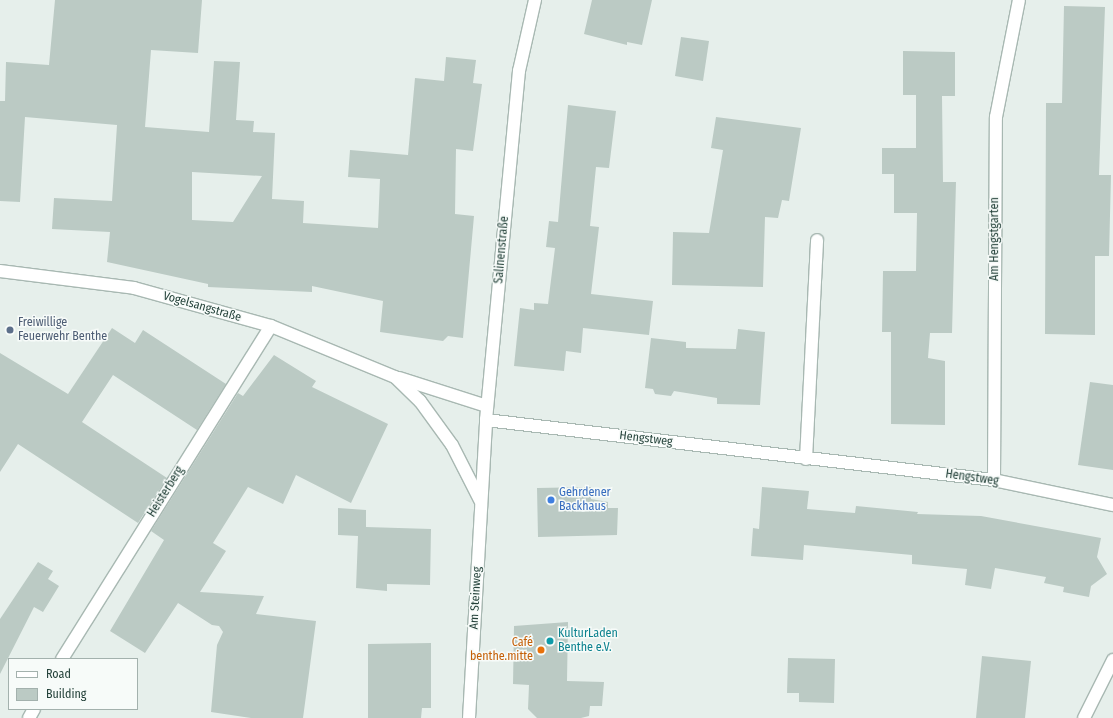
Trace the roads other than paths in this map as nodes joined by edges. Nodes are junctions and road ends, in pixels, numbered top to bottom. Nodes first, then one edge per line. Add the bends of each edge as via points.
1 (535, 0) edge
2 (1019, 0) edge
3 (817, 240) dead end
4 (0, 271) edge
5 (271, 326) junction
6 (395, 377) junction
7 (487, 406) junction
8 (486, 420) junction
9 (806, 459) junction
10 (994, 480) junction
11 (481, 501) junction
12 (1113, 505) edge
13 (63, 658) edge
14 (1113, 660) edge
15 (469, 718) edge
16 (1084, 718) edge

1 - 7 street, Salinenstraße via 519,71
2 - 10 street, Am Hengstgarten via 996,117
3 - 9 street
4 - 5 street, Vogelsangstraße via 134,288
5 - 6 street, Vogelsangstraße
5 - 13 street, Heisterberg
6 - 7 street, Vogelsangstraße
6 - 11 street, Vogelsangstraße via 420,401 452,445
7 - 8 street, Salinenstraße
8 - 9 street, Hengstweg
8 - 11 street, Salinenstraße
9 - 10 street, Hengstweg
10 - 12 street, Hengstweg
11 - 15 street, Am Steinweg
14 - 16 street

